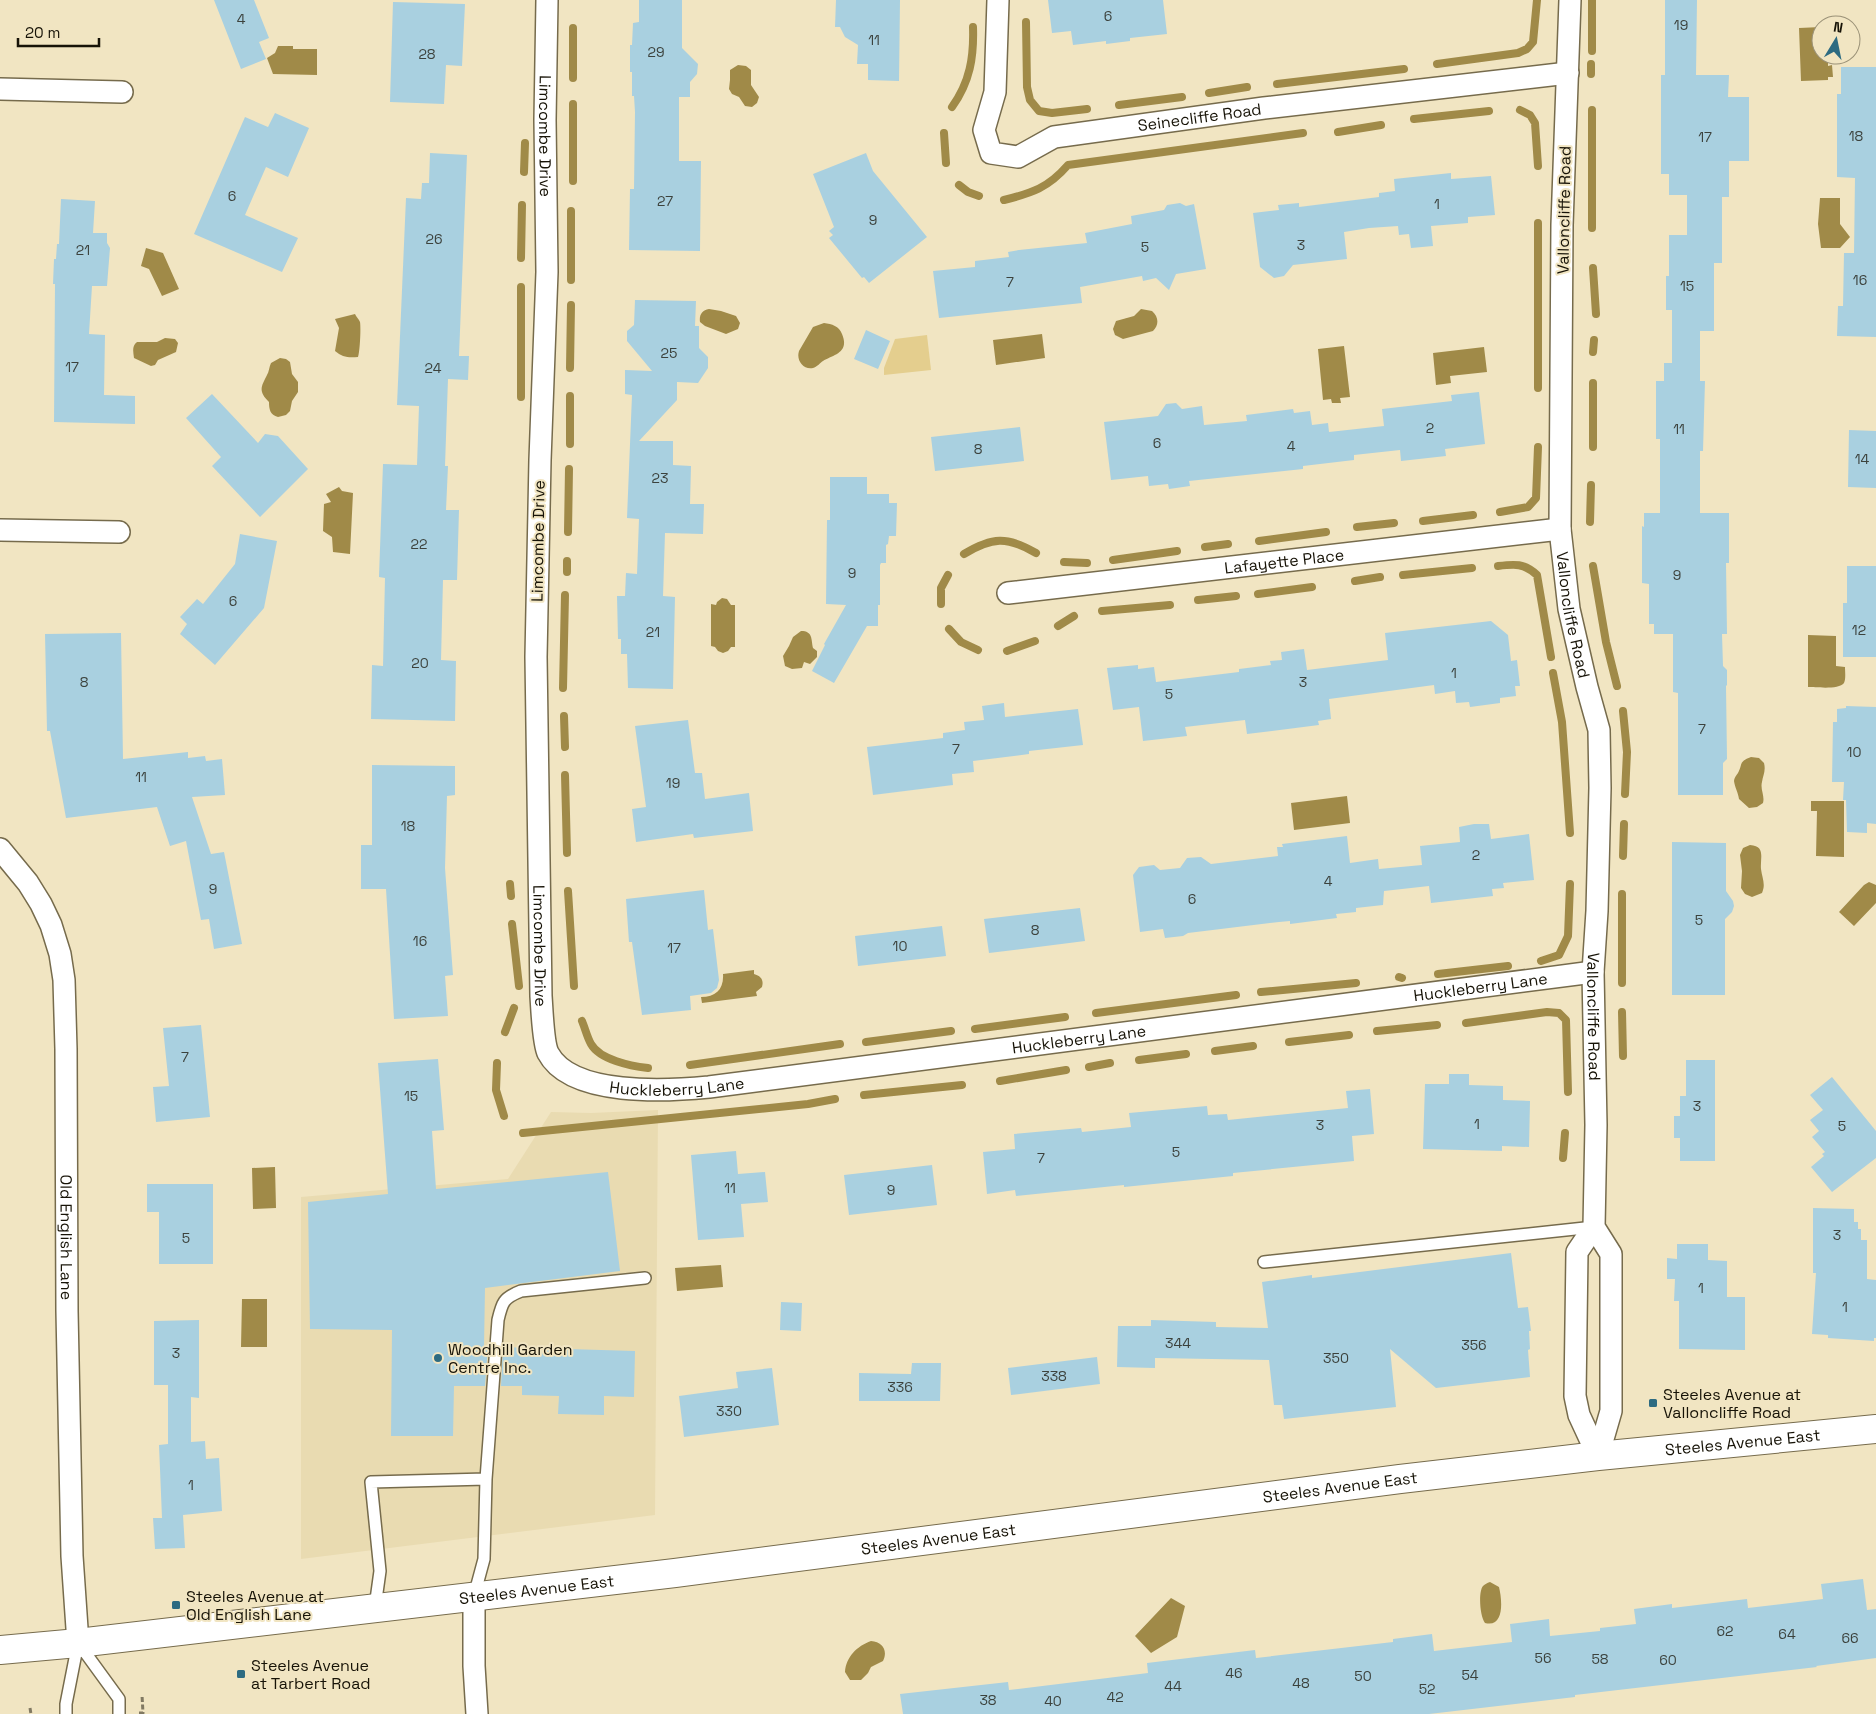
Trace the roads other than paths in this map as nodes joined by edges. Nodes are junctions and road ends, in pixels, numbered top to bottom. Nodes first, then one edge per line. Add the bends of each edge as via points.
1 (547, 0) edge
2 (998, 0) edge
3 (1570, 0) edge
4 (1568, 73) junction
5 (0, 89) edge
6 (122, 92) dead end
7 (1560, 529) junction
8 (0, 530) edge
9 (119, 532) dead end
10 (1008, 593) dead end
11 (0, 849) edge
12 (1593, 972) junction
13 (568, 1072) joint
14 (1594, 1227) junction
15 (1264, 1262) dead end
16 (645, 1278) dead end
17 (1876, 1429) edge
18 (1598, 1456) junction
19 (486, 1480) junction
20 (474, 1596) junction
21 (375, 1609) junction
22 (78, 1643) junction
23 (0, 1650) edge
24 (66, 1714) edge
25 (119, 1714) edge
26 (477, 1714) edge

1 - 13 street, Limcombe Drive via 547,272 536,657 541,996 547,1051
2 - 4 street, Seinecliffe Road via 995,92 984,130 991,153 1018,157 1054,137 1264,108
3 - 4 street, Valloncliffe Road
4 - 7 street, Valloncliffe Road via 1562,224
5 - 6 street
7 - 10 street, Lafayette Place
7 - 12 street, Valloncliffe Road via 1569,609 1599,730
8 - 9 street
11 - 22 street, Old English Lane via 28,883 51,925 64,980 67,1311 72,1541
12 - 13 street, Huckleberry Lane via 709,1087 618,1088 594,1083
12 - 14 street, Valloncliffe Road
14 - 15 lane
14 - 18 street via 1611,1254 1611,1411
14 - 18 street via 1577,1252 1575,1396 1579,1416
16 - 19 lane via 520,1291 502,1303
17 - 18 main road, Steeles Avenue East
18 - 20 main road, Steeles Avenue East
19 - 20 lane via 484,1559
19 - 21 lane via 371,1482 380,1571
20 - 21 main road, Steeles Avenue East
20 - 26 street
21 - 22 main road, Steeles Avenue East
22 - 23 main road, Steeles Avenue East
22 - 24 lane
22 - 25 lane via 119,1699

